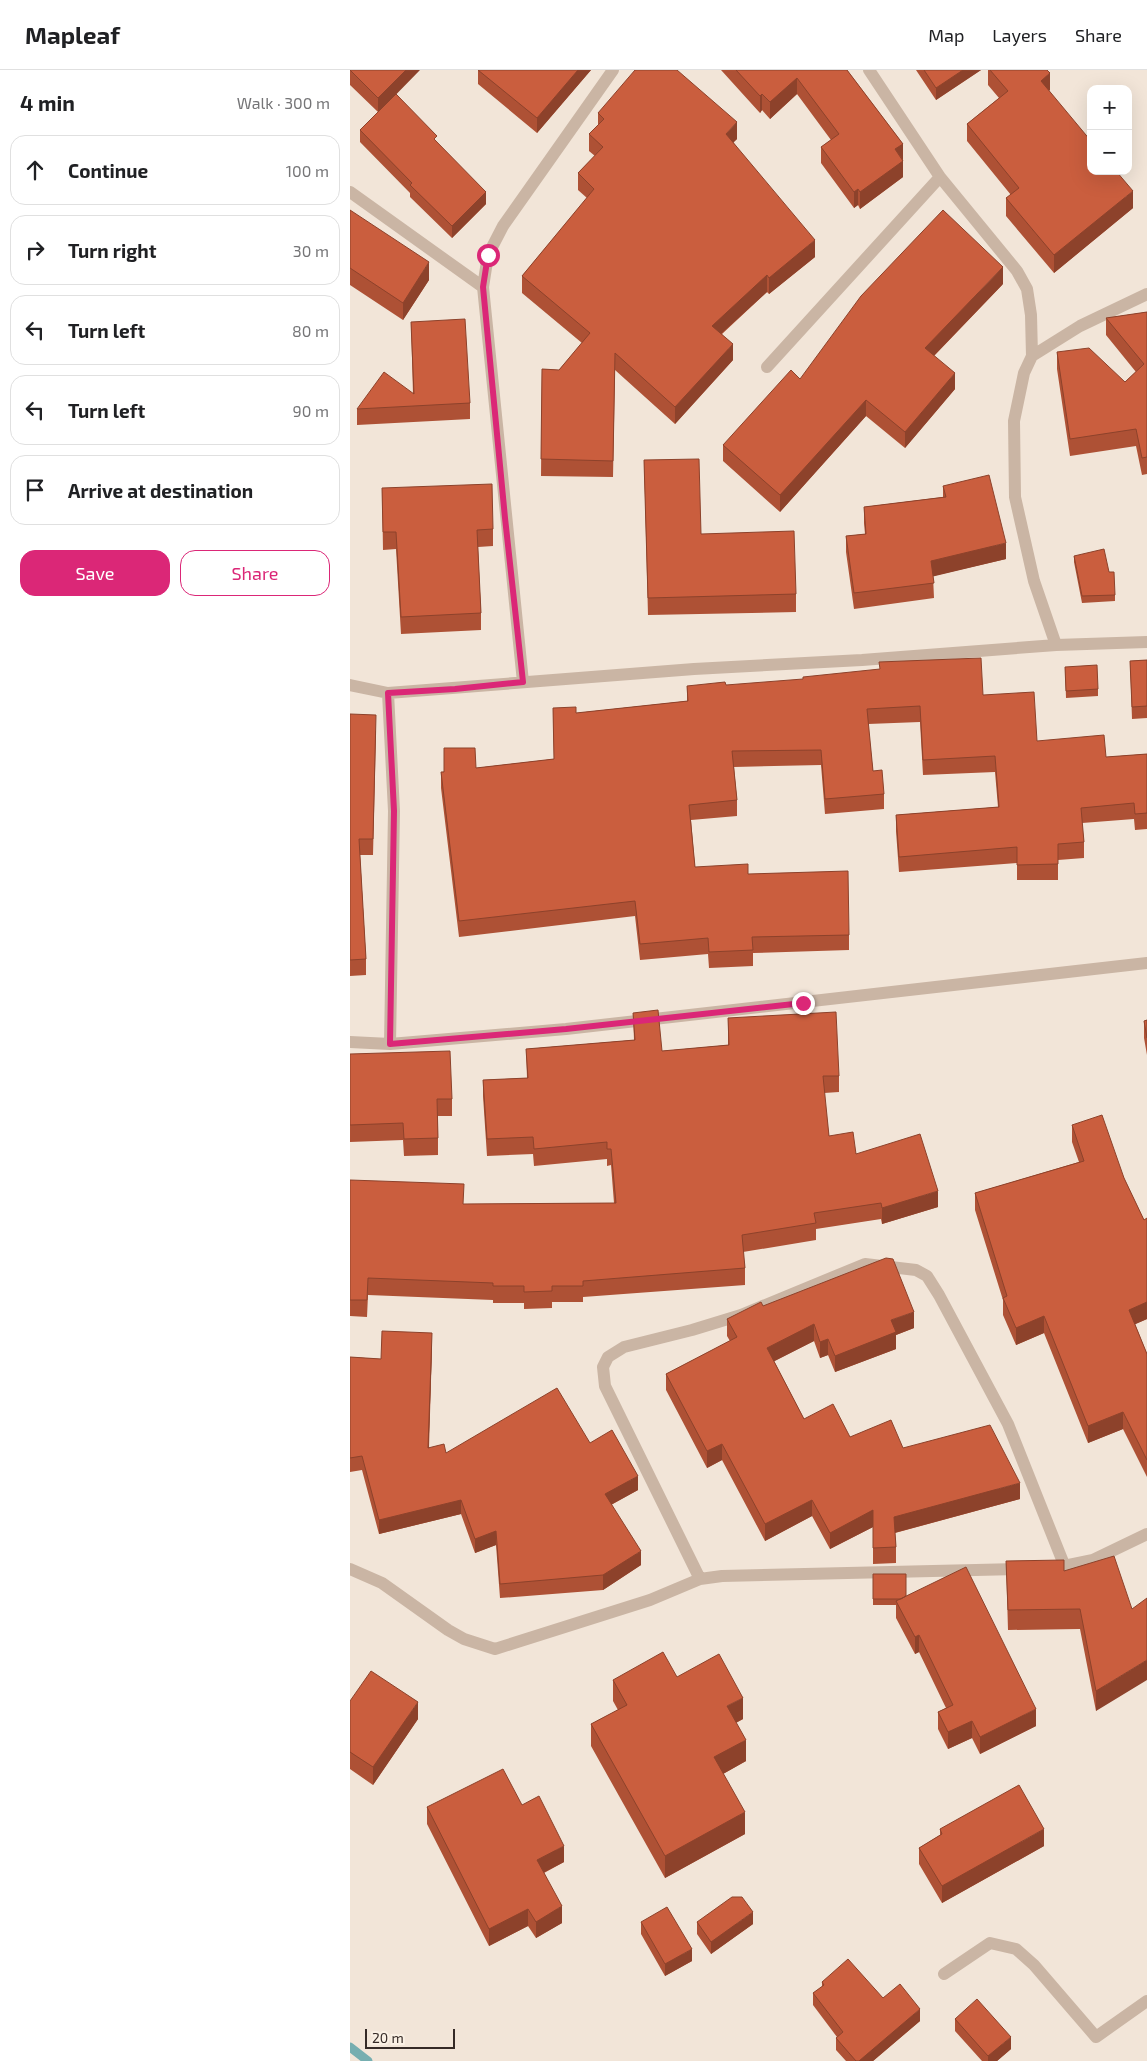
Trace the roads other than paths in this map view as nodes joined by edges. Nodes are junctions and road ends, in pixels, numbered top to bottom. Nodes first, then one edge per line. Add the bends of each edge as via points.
1 (613, 70) edge
2 (869, 70) edge
3 (940, 177) junction
4 (350, 192) edge
5 (483, 287) junction
6 (1147, 294) edge
7 (1032, 356) junction
8 (767, 367) dead end
9 (1147, 642) edge
10 (1056, 645) junction
11 (523, 682) junction
12 (350, 686) edge
13 (388, 693) junction
14 (1147, 963) edge
15 (350, 1042) edge
16 (390, 1044) junction
17 (1147, 1534) edge
18 (1065, 1567) junction
19 (350, 1569) edge
20 (700, 1579) junction
21 (944, 1974) dead end
22 (1147, 2001) edge

1 - 5 street via 503,226 488,255
2 - 3 street
3 - 7 street via 1017,271 1027,290
3 - 8 street
4 - 5 street
5 - 11 street
6 - 7 street via 1080,326
7 - 10 street via 1024,373 1014,420 1015,498 1034,581
9 - 10 street
10 - 11 street
11 - 13 street
12 - 13 street
13 - 16 street via 394,811
14 - 16 street via 566,1029
15 - 16 street
17 - 18 street via 1094,1560
18 - 20 street via 758,1574
18 - 20 street via 1008,1424 931,1282 916,1270 866,1264 741,1315 624,1347 608,1357 603,1367 605,1386
19 - 20 street via 382,1583 464,1639 495,1649 650,1600
21 - 22 street via 990,1943 1016,1949 1034,1965 1096,2037

